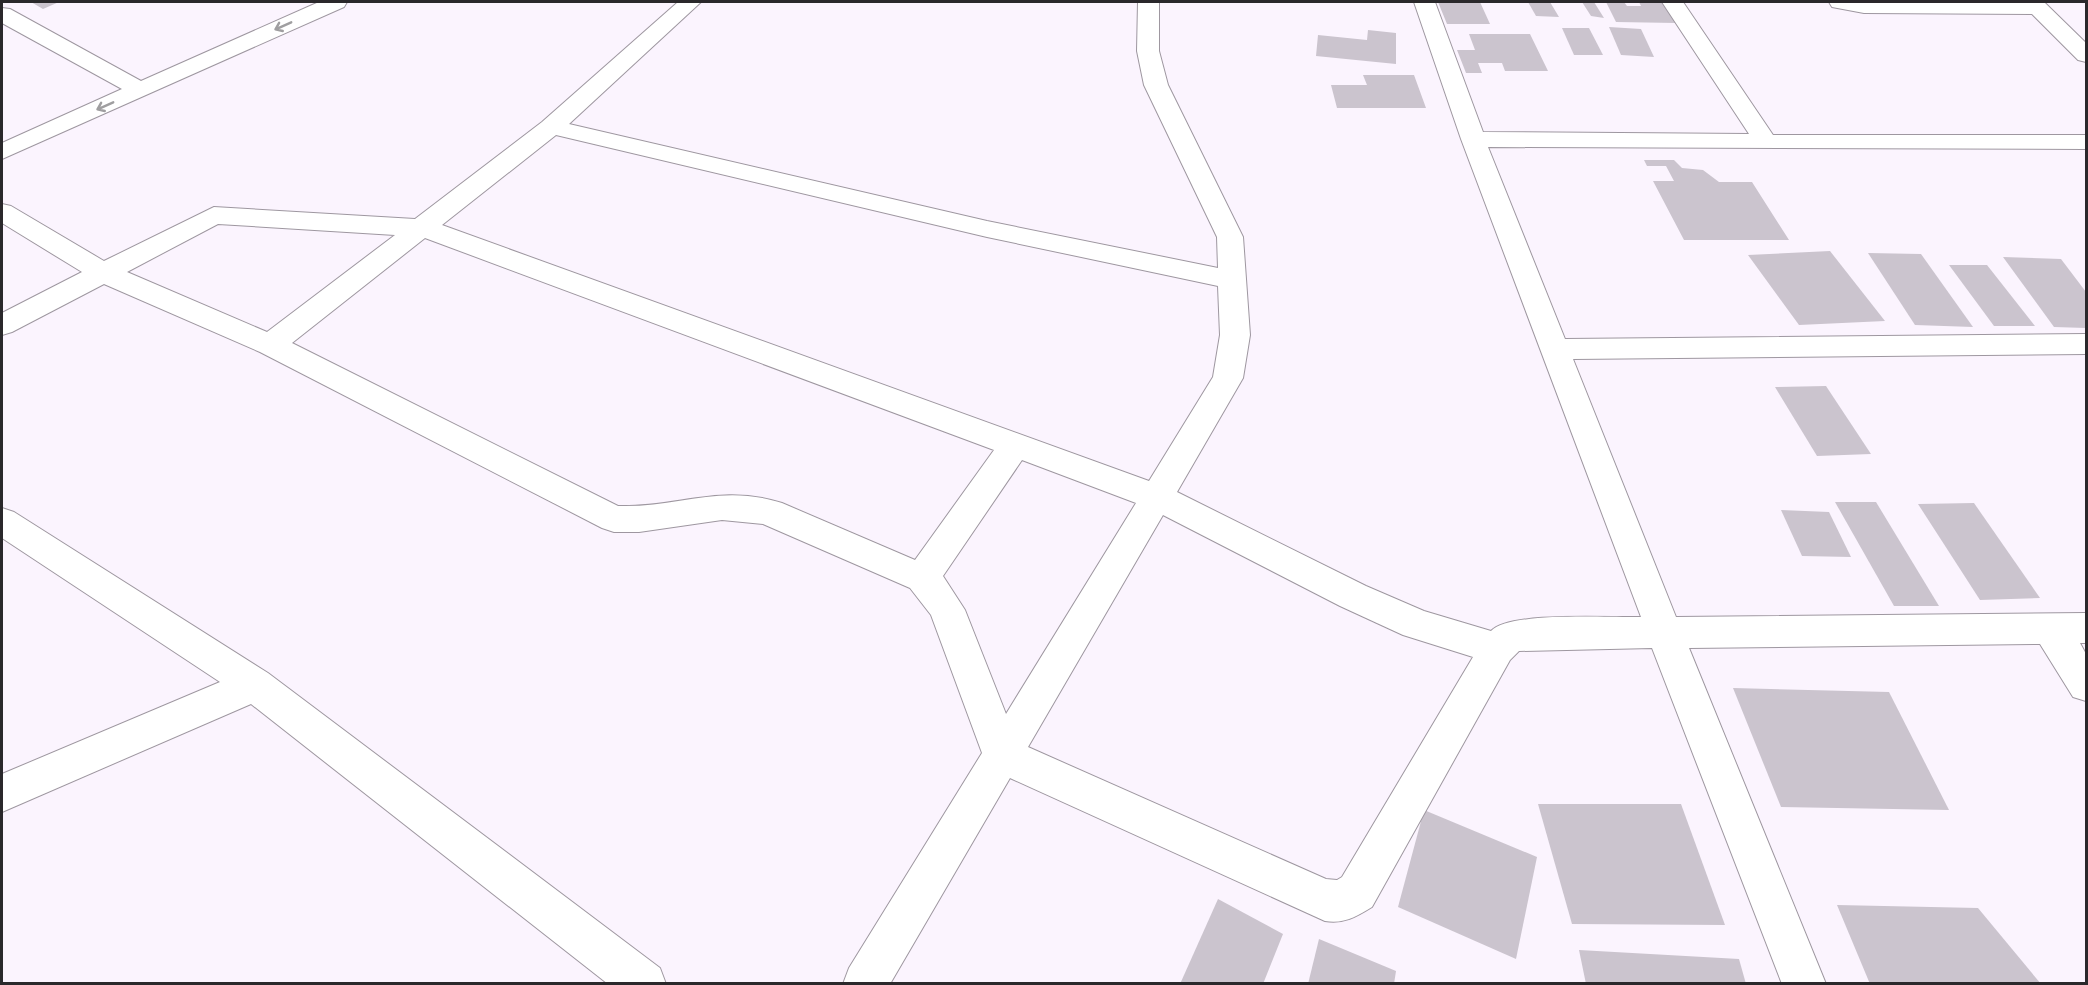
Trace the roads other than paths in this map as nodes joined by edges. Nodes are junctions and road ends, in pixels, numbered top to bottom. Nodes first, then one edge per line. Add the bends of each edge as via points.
1 (295, 2) edge
2 (336, 2) edge
3 (1149, 2) edge
4 (1424, 2) edge
5 (1673, 2) edge
6 (1840, 2) edge
7 (687, 3) edge
8 (2036, 5) edge
9 (2, 14) edge
10 (2086, 55) edge
11 (119, 79) junction
12 (140, 90) junction
13 (551, 127) junction
14 (2, 129) edge
15 (1473, 139) junction
16 (1766, 142) junction
17 (2086, 142) edge
18 (2, 152) edge
19 (2, 212) edge
20 (423, 228) junction
21 (102, 272) junction
22 (1232, 280) junction
23 (2, 325) edge
24 (270, 345) junction
25 (2086, 345) edge
26 (1554, 349) junction
27 (1015, 445) junction
28 (1157, 497) junction
29 (2, 521) edge
30 (922, 578) junction
31 (2050, 628) junction
32 (2086, 628) edge
33 (1664, 631) junction
34 (1497, 649) junction
35 (255, 685) junction
36 (2086, 685) edge
37 (1002, 755) junction
38 (2, 793) edge
39 (644, 984) edge
40 (865, 984) edge
41 (1804, 984) edge

1 - 11 street
2 -> 12 street
3 - 22 street via 1148,51 1162,96 1230,237
4 - 15 street
5 - 16 street
6 - 8 street via 1864,7
7 - 13 street
8 - 10 street
9 - 11 street
11 - 12 street
11 - 14 street
12 -> 18 street
13 - 20 street
13 - 22 street via 976,226
15 - 16 street
15 - 26 street
16 - 17 street
19 - 21 street
20 - 21 street via 214,214
20 - 24 street
20 - 27 street
21 - 23 street
21 - 24 street
22 - 28 street via 1235,335 1228,378
24 - 30 street via 614,519 631,521 713,507 752,508 770,512
25 - 26 street
26 - 33 street
27 - 28 street
27 - 30 street
28 - 34 street via 1353,596 1416,624
28 - 37 street
29 - 35 street
30 - 37 street via 947,610
31 - 32 street
31 - 33 street
31 - 36 street
33 - 34 street via 1527,634 1508,638
33 - 41 street
34 - 37 street via 1358,892 1340,902 1325,900
35 - 38 street
35 - 39 street
37 - 40 street

